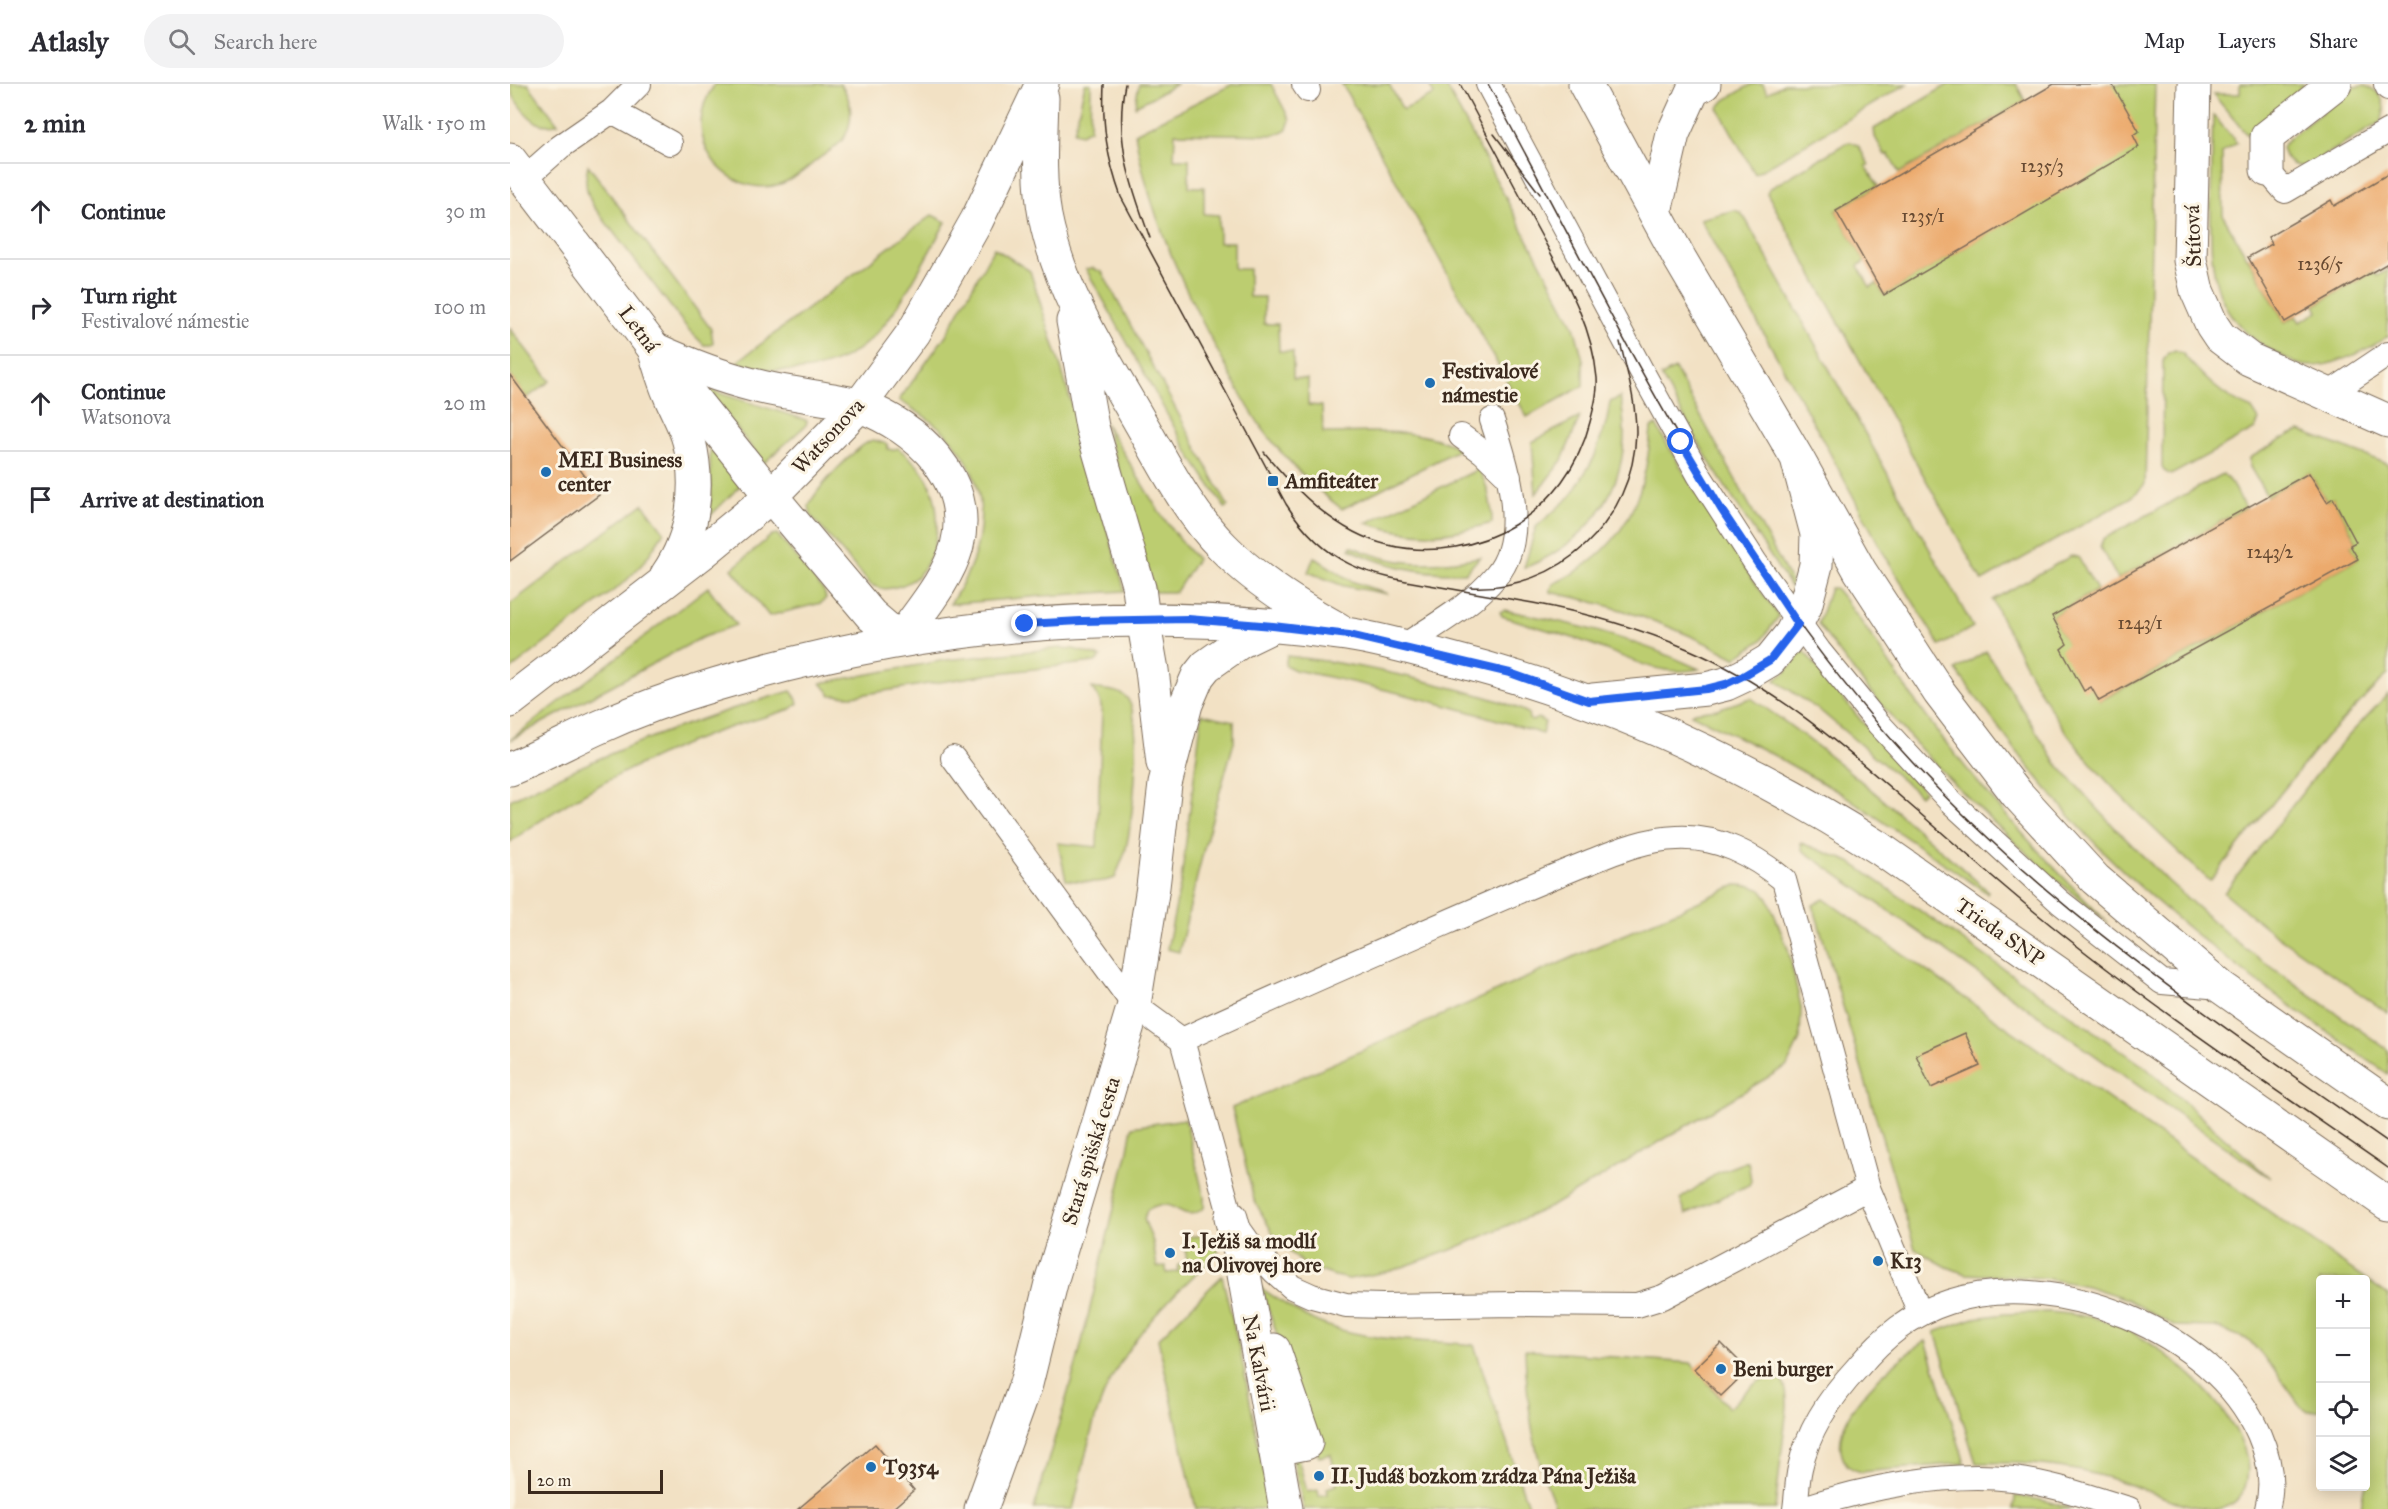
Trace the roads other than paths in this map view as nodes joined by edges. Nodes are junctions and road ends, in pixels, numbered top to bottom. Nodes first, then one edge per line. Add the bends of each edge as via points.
1 (639, 84) edge
2 (1042, 84) edge
3 (1488, 84) edge
4 (1585, 84) edge
5 (2194, 84) edge
6 (2335, 84) edge
7 (1692, 86) edge
8 (612, 111) junction
9 (2388, 131) edge
10 (670, 143) dead end
11 (517, 169) edge
12 (2267, 170) joint
13 (1655, 212) junction
14 (1069, 296) junction
15 (654, 349) junction
16 (2388, 354) edge
17 (2327, 395) junction
18 (860, 405) junction
19 (1492, 420) dead end
20 (2388, 421) edge
21 (1461, 436) dead end
22 (1797, 458) junction
23 (1509, 477) junction
24 (771, 496) junction
25 (662, 582) junction
26 (1143, 619) junction
27 (1798, 624) junction
28 (1273, 626) junction
29 (1349, 635) junction
30 (900, 640) junction
31 (1404, 646) junction
32 (510, 701) edge
33 (1589, 701) junction
34 (953, 758) dead end
35 (510, 769) edge
36 (1165, 784) junction
37 (2221, 987) junction
38 (1134, 1005) junction
39 (1182, 1040) junction
40 (2388, 1104) edge
41 (1868, 1188) junction
42 (2388, 1204) edge
43 (1232, 1218) junction
44 (1920, 1313) junction
45 (981, 1509) edge
46 (1286, 1509) edge
47 (1795, 1509) edge
48 (1800, 1509) edge
49 (2129, 1509) edge
50 (2267, 1509) edge

1 - 8 lane
2 - 14 street via 1040,170 1045,214
2 - 18 street, Watsonova via 977,220 913,333
3 - 27 lane via 1699,475
4 - 13 street
5 - 17 street, Štítová via 2190,260 2204,309 2220,337 2232,348
6 - 12 street via 2267,137
7 - 13 street via 1673,134
8 - 10 lane
8 - 11 lane via 560,147
9 - 12 lane via 2285,191
11 - 15 street, Letná
13 - 22 street
14 - 26 street via 1092,427 1139,588
14 - 29 street via 1185,500 1204,525 1223,547 1263,580
15 - 18 street via 698,369 754,386
15 - 24 street, Letná
15 - 25 street via 688,439 694,468 688,536
16 - 17 lane
17 - 20 street, Štítová
18 - 24 street, Watsonova
18 - 30 street via 910,432 935,454 951,481 958,509 957,546 949,566
19 - 23 lane
21 - 23 lane
22 - 27 street via 1817,534 1812,588
22 - 37 street via 1860,571 1939,692 2017,794 2095,879
23 - 31 lane via 1514,509 1507,555 1500,571 1466,605
24 - 25 street, Watsonova
24 - 30 street, Letná via 871,615
25 - 32 street, Watsonova
26 - 28 street
26 - 30 street via 1025,624
26 - 36 street, Stará spišská cesta
27 - 33 street via 1770,660 1726,684
27 - 37 lane via 1911,760 1996,846 2060,902 2162,982
28 - 29 street
28 - 36 street, Stará spišská cesta via 1216,658 1198,676 1186,704
29 - 31 street
30 - 35 street via 714,684 597,728
31 - 33 street via 1510,673
33 - 42 street, Trieda SNP via 1743,768 1852,830
34 - 38 lane
36 - 38 street, Stará spišská cesta
37 - 40 street
38 - 39 lane
38 - 45 street, Stará spišská cesta via 1052,1279 1026,1384
39 - 41 lane via 1526,887 1632,845 1679,838 1726,844 1763,863 1784,880
39 - 43 lane
41 - 43 lane via 1674,1292 1637,1305 1346,1305 1292,1287 1251,1246
41 - 44 lane
43 - 46 street, Na Kalvárii
44 - 47 lane via 1872,1349 1826,1406 1800,1468
44 - 50 lane via 1984,1294 2034,1294 2090,1304 2140,1321 2203,1364 2242,1402 2267,1460 2271,1496
48 - 49 lane via 1867,1490 1977,1478 2043,1484

